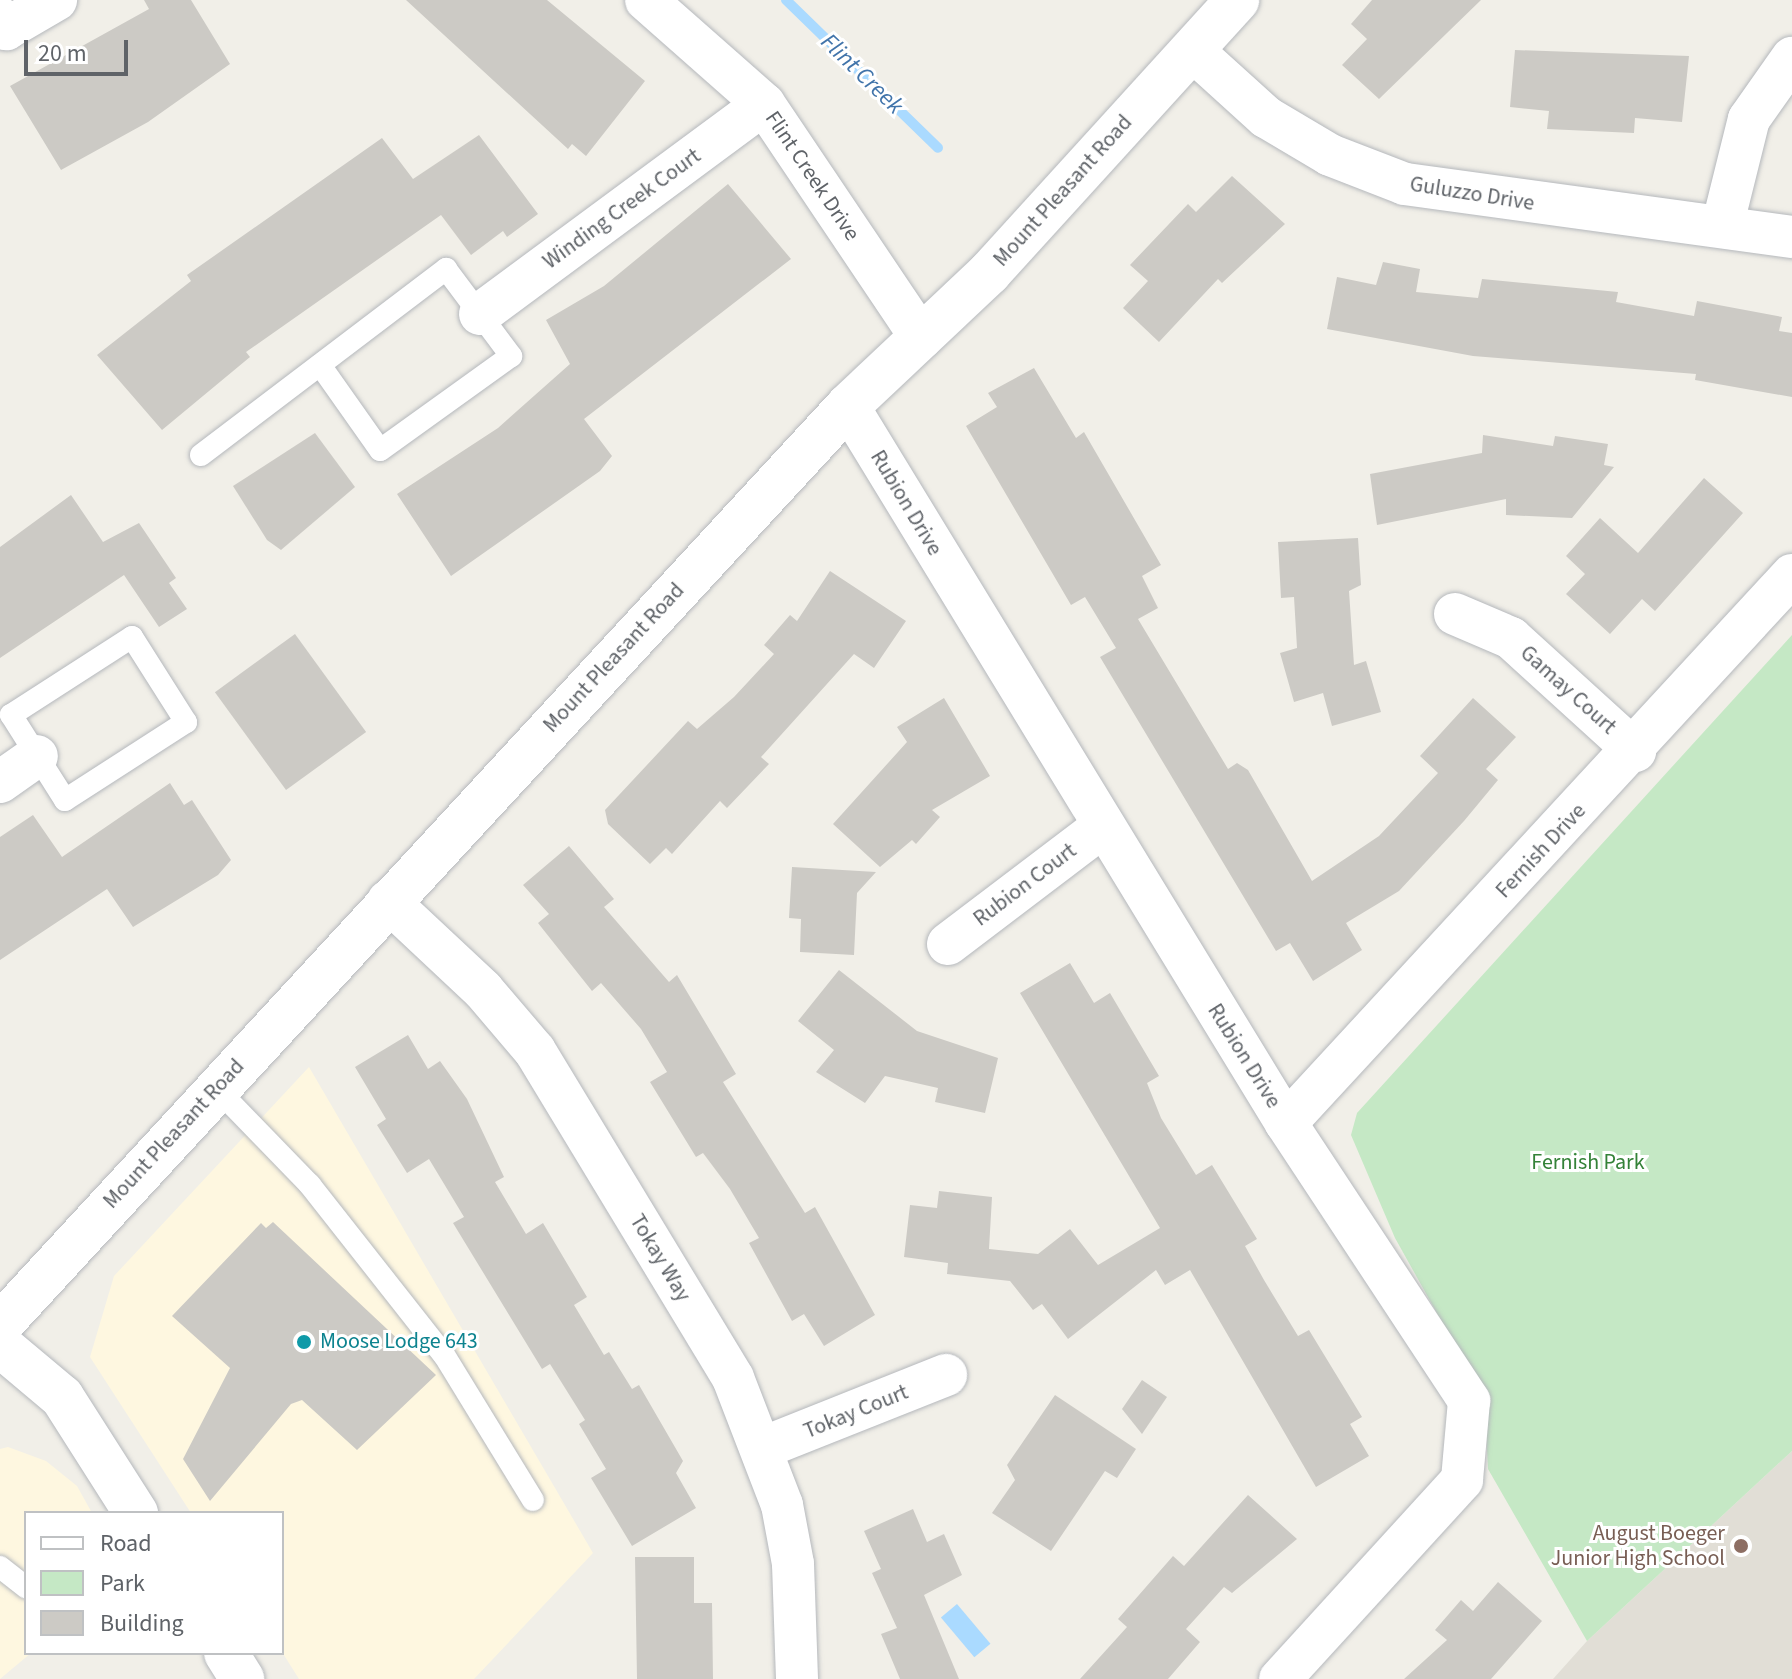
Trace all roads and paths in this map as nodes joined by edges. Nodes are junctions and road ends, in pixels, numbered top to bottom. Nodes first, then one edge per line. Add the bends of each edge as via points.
1 (56, 0) edge
2 (646, 0) edge
3 (1237, 0) edge
4 (0, 18) edge
5 (1192, 50) junction
6 (1792, 58) edge
7 (764, 104) junction
8 (1723, 223) junction
9 (1792, 237) edge
10 (480, 314) junction
11 (921, 338) junction
12 (320, 365) junction
13 (848, 406) junction
14 (201, 455) dead end
15 (1792, 575) edge
16 (1455, 614) dead end
17 (1635, 751) junction
18 (37, 756) junction
19 (0, 782) edge
20 (1102, 827) junction
21 (388, 901) junction
22 (948, 944) dead end
23 (217, 1089) junction
24 (1286, 1123) junction
25 (0, 1325) edge
26 (0, 1345) edge
27 (946, 1375) dead end
28 (765, 1447) junction
29 (533, 1500) dead end
30 (129, 1510) edge
31 (0, 1567) edge
32 (24, 1585) edge
33 (227, 1655) edge
34 (242, 1679) edge
35 (797, 1679) edge
36 (1280, 1679) edge

1 - 4 street via 6,29
2 - 7 street, Flint Creek Drive
3 - 5 street, Mount Pleasant Road
5 - 8 street, Guluzzo Drive via 1266,117 1330,155 1405,184 1472,199
5 - 11 street, Mount Pleasant Road
6 - 8 street via 1749,119
7 - 10 street, Winding Creek Court
7 - 11 street, Flint Creek Drive
8 - 9 street, Guluzzo Drive
10 - 12 lane via 446,269
10 - 12 lane via 511,356 380,450
11 - 13 street, Mount Pleasant Road
12 - 14 lane
13 - 20 street, Rubion Drive
13 - 21 street, Mount Pleasant Road
15 - 17 street, Fernish Drive
16 - 17 street, Gamay Court via 1511,638
17 - 24 street, Fernish Drive
18 - 18 lane via 11,715 132,637 186,722 65,800
18 - 19 street
20 - 22 street, Rubion Court
20 - 24 street, Rubion Drive
21 - 23 street, Mount Pleasant Road
21 - 28 street, Tokay Way via 483,990 535,1051 733,1378
23 - 25 street, Mount Pleasant Road
23 - 29 lane via 310,1185 444,1355
24 - 36 street, Rubion Drive via 1469,1401 1462,1480
26 - 30 street via 62,1397
27 - 28 street, Tokay Court
28 - 35 street, Tokay Way via 793,1564
31 - 32 lane
33 - 34 street

